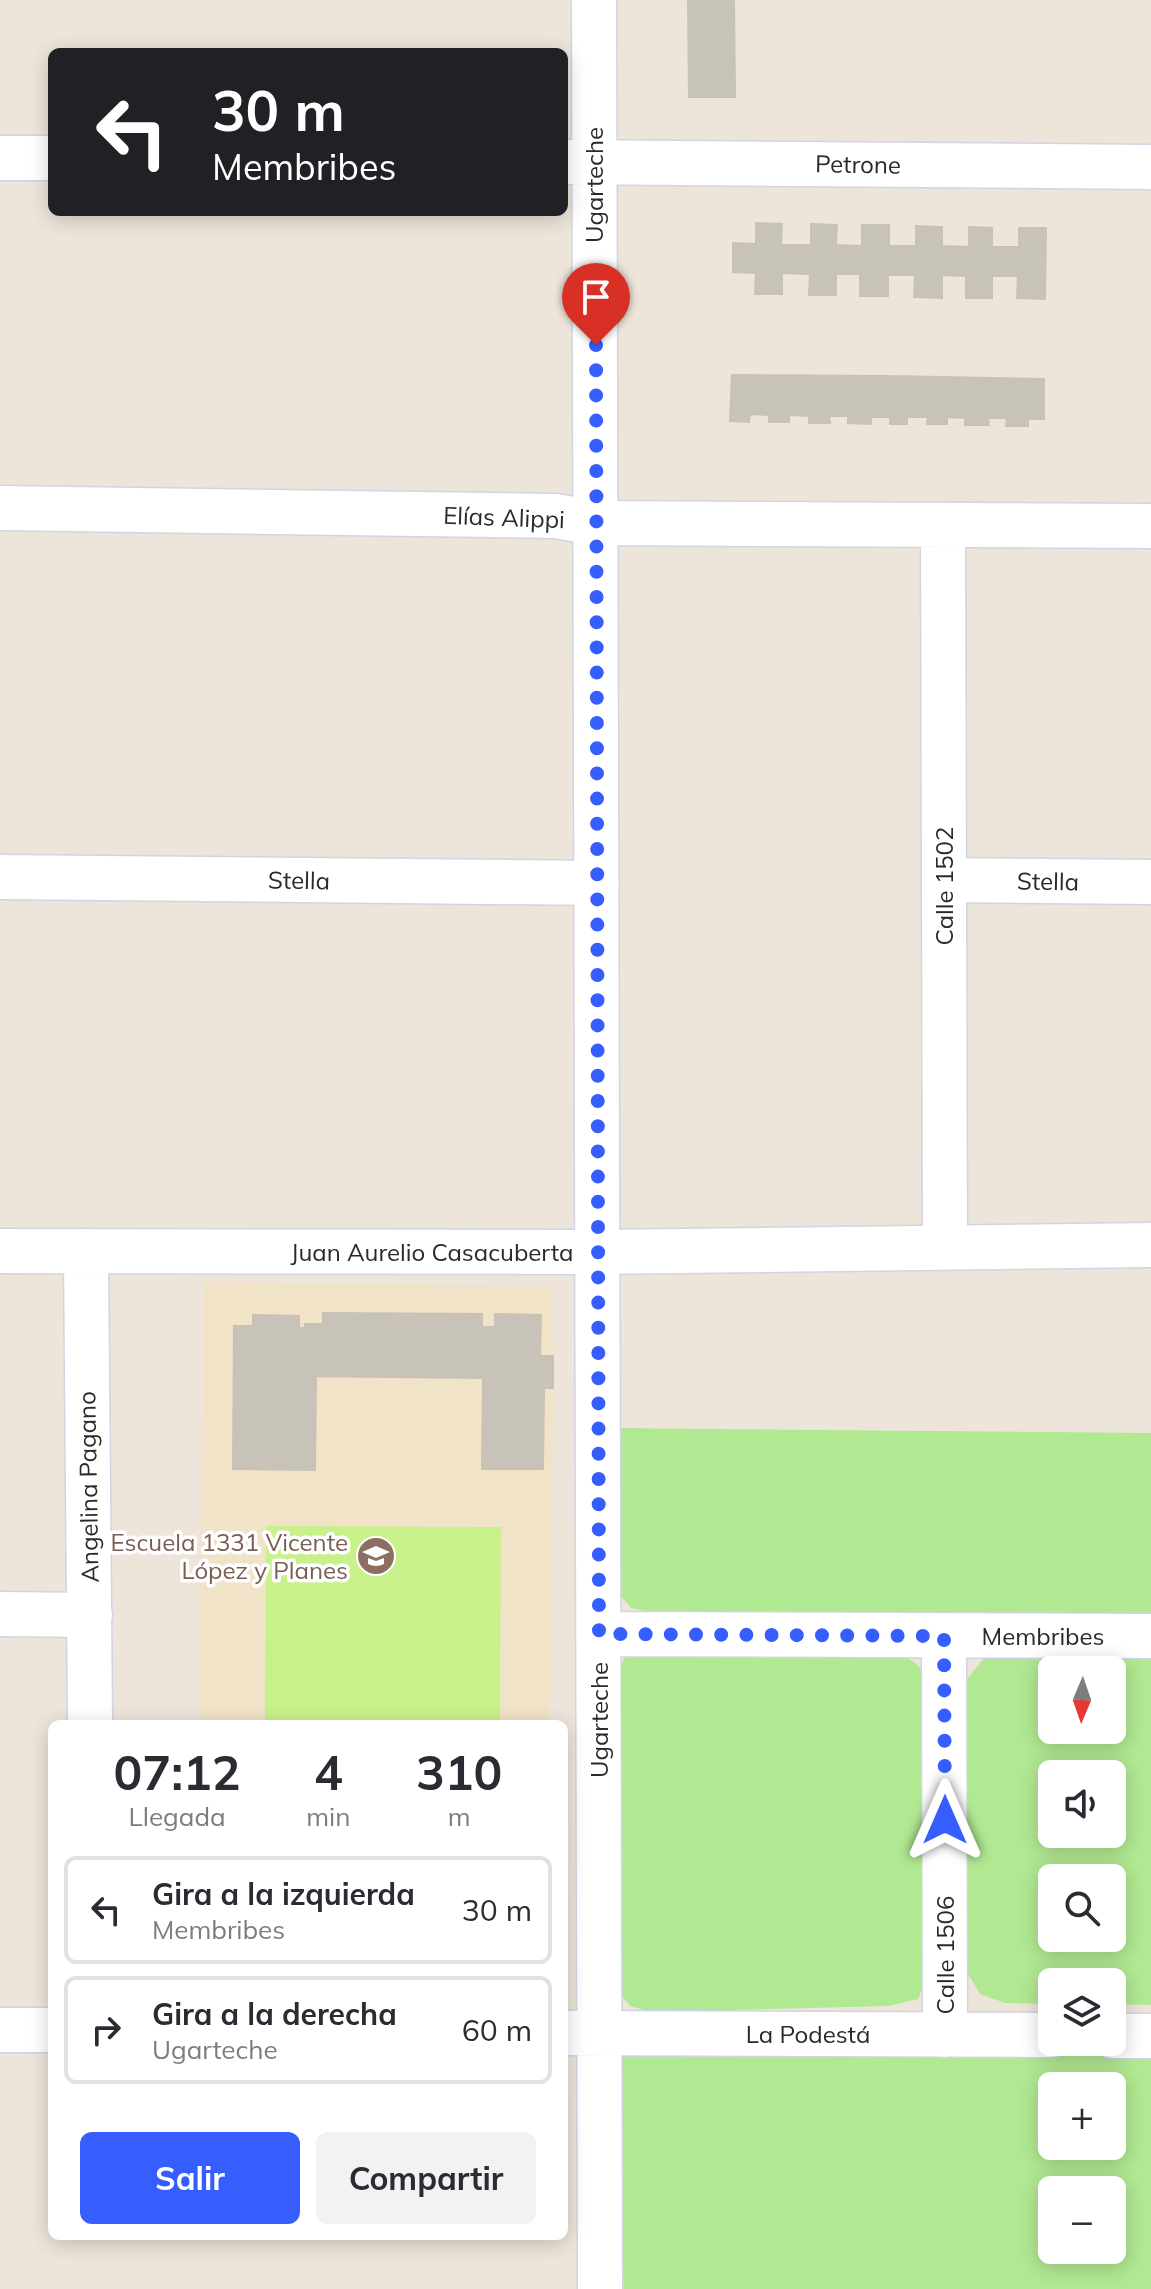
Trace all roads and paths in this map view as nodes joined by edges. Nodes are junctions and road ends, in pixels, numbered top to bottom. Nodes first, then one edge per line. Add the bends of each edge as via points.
1 (594, 0) edge
2 (0, 158) edge
3 (48, 158) edge
4 (579, 162) edge
5 (1151, 167) edge
6 (0, 508) edge
7 (597, 523) junction
8 (943, 525) junction
9 (1151, 526) edge
10 (0, 877) edge
11 (944, 880) junction
12 (1151, 882) edge
13 (597, 883) junction
14 (1151, 1245) edge
15 (945, 1248) junction
16 (0, 1251) edge
17 (86, 1251) junction
18 (597, 1252) junction
19 (0, 1614) edge
20 (90, 1615) junction
21 (599, 1634) junction
22 (944, 1636) junction
23 (1151, 1636) edge
24 (90, 1720) edge
25 (0, 2030) edge
26 (48, 2030) edge
27 (581, 2033) edge
28 (945, 2035) junction
29 (1038, 2035) edge
30 (1126, 2036) edge
31 (1151, 2036) edge
32 (600, 2289) edge

1 - 4 street, Ugarteche
2 - 3 street
4 - 5 street, Petrone
4 - 7 street, Ugarteche
6 - 7 street, Elías Alippi via 555,516
7 - 8 street, Elías Alippi
7 - 13 street, Ugarteche
8 - 9 street, Elías Alippi
8 - 11 street, Calle 1502
10 - 13 street, Stella
11 - 12 street, Stella
11 - 15 street, Calle 1502
13 - 18 street, Ugarteche
14 - 15 street, Juan Aurelio Casacuberta
15 - 18 street, Juan Aurelio Casacuberta
16 - 17 street, Juan Aurelio Casacuberta
17 - 18 street, Juan Aurelio Casacuberta
17 - 20 street, Angelina Pagano
18 - 21 street, Ugarteche
19 - 20 street
20 - 24 street, Angelina Pagano
21 - 22 street, Membribes
21 - 27 street, Ugarteche
22 - 23 street, Membribes
22 - 28 street, Calle 1506
25 - 26 street
27 - 28 street, La Podestá
27 - 32 street, Ugarteche
28 - 29 street, La Podestá
30 - 31 street

